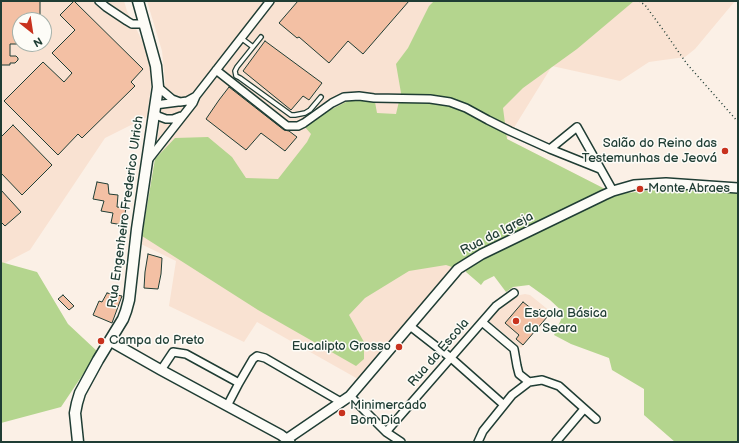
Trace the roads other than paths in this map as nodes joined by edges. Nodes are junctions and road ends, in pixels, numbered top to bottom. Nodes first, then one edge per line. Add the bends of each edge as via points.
1 (99, 1) edge
2 (138, 1) edge
3 (266, 2) edge
4 (145, 24) junction
5 (241, 38) junction
6 (261, 38) dead end
7 (253, 47) junction
8 (216, 70) junction
9 (158, 87) junction
10 (196, 96) junction
11 (321, 97) dead end
12 (180, 102) junction
13 (155, 109) junction
14 (183, 116) junction
15 (550, 149) junction
16 (148, 160) junction
17 (600, 169) junction
18 (738, 188) edge
19 (613, 191) junction
20 (514, 293) dead end
21 (482, 322) junction
22 (410, 326) junction
23 (110, 341) junction
24 (450, 358) junction
25 (161, 370) junction
26 (529, 382) junction
27 (239, 383) junction
28 (350, 396) junction
29 (341, 402) junction
30 (504, 404) junction
31 (228, 406) junction
32 (584, 408) junction
33 (596, 419) dead end
34 (386, 432) junction
35 (287, 441) edge
36 (78, 442) edge
37 (401, 442) edge
38 (478, 442) edge
39 (556, 442) edge

1 - 4 street via 132,24
2 - 4 main road, Rua Engenheiro Frederico Ulrich
3 - 5 street
4 - 9 main road, Rua Engenheiro Frederico Ulrich via 156,66
5 - 7 lane
5 - 8 street
6 - 7 lane
7 - 11 lane via 237,67 236,76 291,115 310,110
8 - 10 street
8 - 15 street via 287,126 304,123 344,97 430,99 466,108
9 - 12 street via 172,99
9 - 13 main road, Rua Engenheiro Frederico Ulrich
10 - 12 street
10 - 14 street
12 - 13 street
13 - 14 street via 158,116 166,119
13 - 16 main road, Rua Engenheiro Frederico Ulrich
14 - 16 street
15 - 17 street
15 - 17 street via 577,127
16 - 23 main road, Rua Engenheiro Frederico Ulrich via 129,300 123,320
17 - 19 street
18 - 19 street, Rua da Igreja via 666,183 634,184
19 - 22 street, Rua da Igreja via 482,254 458,269
20 - 21 street, Rua da Escola via 496,306
21 - 24 street, Rua da Escola
21 - 26 street via 514,348 519,374
22 - 24 street
22 - 28 street, Rua da Igreja
23 - 25 street
23 - 36 main road, Rua Engenheiro Frederico Ulrich via 80,393 75,413
24 - 30 street
24 - 34 street, Rua da Escola
25 - 27 street via 173,352 186,354
25 - 31 street
26 - 30 street
26 - 32 street via 542,380 559,386
27 - 29 street via 257,356 265,358
27 - 31 street
28 - 29 street, Rua da Igreja
28 - 34 street
29 - 35 street, Rua da Igreja
30 - 38 street via 483,430
31 - 35 street
32 - 33 street
32 - 39 street
34 - 37 street

